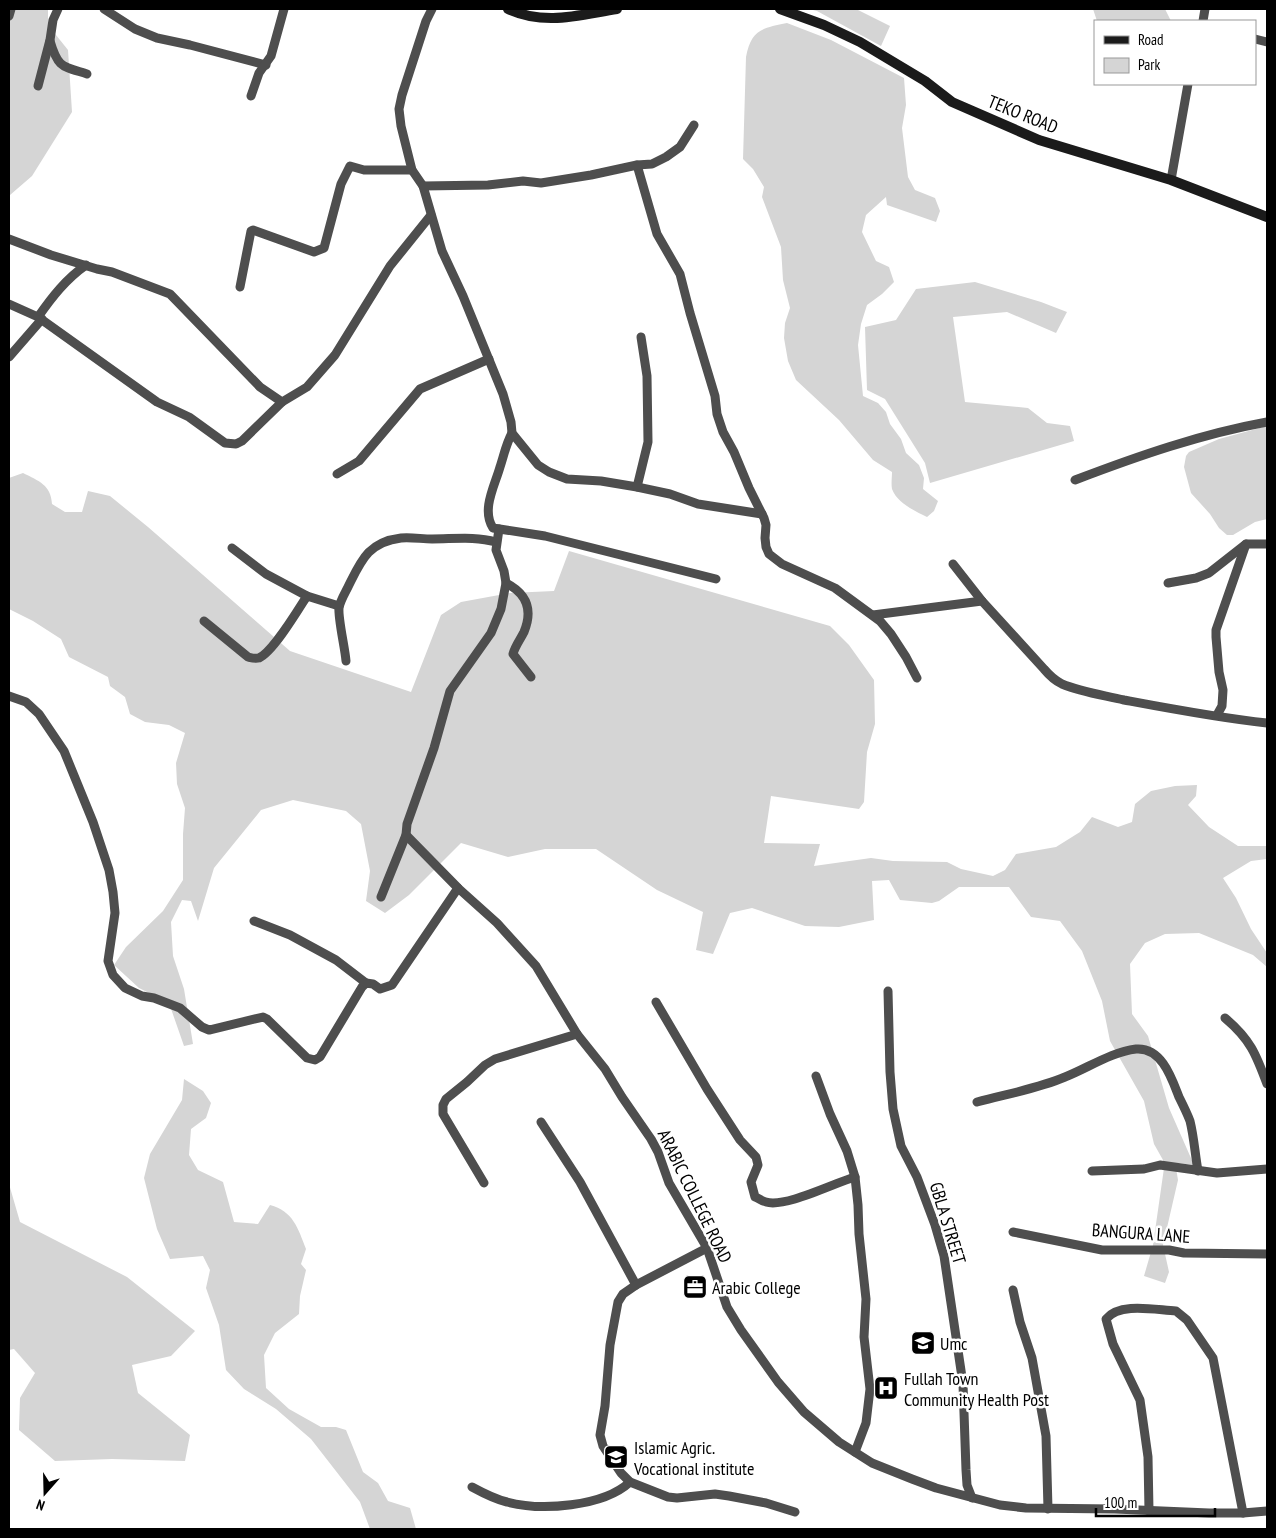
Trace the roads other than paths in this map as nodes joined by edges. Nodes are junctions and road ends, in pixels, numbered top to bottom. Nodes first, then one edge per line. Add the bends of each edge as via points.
1 (11, 9) edge
2 (58, 9) edge
3 (104, 9) edge
4 (284, 9) edge
5 (432, 9) edge
6 (508, 9) edge
7 (617, 9) edge
8 (780, 9) edge
9 (9, 16) edge
10 (50, 40) junction
11 (266, 65) junction
12 (87, 74) dead end
13 (1188, 85) edge
14 (38, 86) dead end
15 (251, 96) dead end
16 (694, 125) dead end
17 (637, 165) junction
18 (412, 170) junction
19 (1171, 180) junction
20 (423, 186) junction
21 (431, 215) junction
22 (1267, 217) edge
23 (9, 239) edge
24 (86, 265) junction
25 (240, 287) dead end
26 (9, 304) edge
27 (40, 318) junction
28 (641, 337) dead end
29 (9, 357) edge
30 (489, 359) junction
31 (282, 402) junction
32 (1267, 422) edge
33 (512, 433) junction
34 (337, 474) dead end
35 (1075, 480) dead end
36 (638, 487) junction
37 (762, 514) junction
38 (499, 529) junction
39 (496, 542) junction
40 (1246, 544) junction
41 (1267, 544) edge
42 (232, 548) dead end
43 (953, 564) dead end
44 (716, 579) dead end
45 (506, 583) junction
46 (1168, 583) dead end
47 (307, 596) junction
48 (982, 600) junction
49 (339, 606) junction
50 (872, 615) junction
51 (204, 622) dead end
52 (346, 661) dead end
53 (531, 677) dead end
54 (917, 678) dead end
55 (9, 696) edge
56 (1217, 715) junction
57 (1267, 723) edge
58 (406, 835) junction
59 (458, 888) junction
60 (381, 897) dead end
61 (254, 921) dead end
62 (366, 983) junction
63 (888, 991) dead end
64 (656, 1002) dead end
65 (1225, 1018) dead end
66 (577, 1034) junction
67 (816, 1076) dead end
68 (1267, 1084) edge
69 (977, 1102) dead end
70 (542, 1122) dead end
71 (1267, 1169) edge
72 (1198, 1170) junction
73 (1092, 1171) dead end
74 (855, 1178) junction
75 (484, 1183) dead end
76 (1013, 1232) dead end
77 (707, 1248) junction
78 (1267, 1254) edge
79 (636, 1285) junction
80 (1013, 1290) dead end
81 (855, 1452) junction
82 (630, 1482) junction
83 (472, 1487) dead end
84 (972, 1498) junction
85 (1048, 1509) junction
86 (1149, 1511) junction
87 (1267, 1511) edge
88 (795, 1512) dead end
89 (1243, 1513) junction

1 - 9 street
2 - 10 street
3 - 11 street via 156,38
4 - 11 street
5 - 18 street via 399,109
6 - 7 street via 538,18 559,19
8 - 19 street, TEKO ROAD via 860,42 925,81 952,102 1013,129
10 - 12 street via 60,65
10 - 14 street
11 - 15 street via 259,73
13 - 19 street
16 - 17 street via 680,147 666,157 652,164
17 - 20 street via 541,183
17 - 37 street via 657,234 680,274 722,432
18 - 20 street
18 - 25 street via 364,170 350,166 341,184 324,248 319,251 251,231
19 - 22 street, TEKO ROAD
20 - 21 street
21 - 30 street via 442,251
21 - 31 street via 390,266 335,354 307,387
23 - 24 street
24 - 27 street via 54,294
24 - 31 street via 170,294 260,387
26 - 27 street
27 - 29 street
27 - 31 street via 157,402 189,418 226,443 242,441
28 - 36 street via 647,376 648,442
30 - 33 street via 503,394
30 - 34 street via 420,389 358,461
32 - 35 street via 1207,435
33 - 36 street via 538,465 549,472 567,479
33 - 38 street via 492,491 489,511 490,523
36 - 37 street via 698,504
37 - 50 street via 766,525 766,547 776,560 835,588
38 - 39 street
38 - 44 street via 545,536
39 - 45 street
39 - 49 street via 480,538 401,538 383,542 365,555
40 - 41 street
40 - 46 street via 1209,573
40 - 56 street via 1216,630 1223,690 1222,706
42 - 47 street via 266,574
43 - 48 street
45 - 53 street via 516,588 526,601 529,616 513,654
45 - 58 street via 502,610 491,633 450,692
47 - 49 street
47 - 51 street via 268,650 256,659 248,658
48 - 50 street
48 - 56 street via 1050,676 1061,683 1148,705
49 - 52 street
50 - 54 street via 891,634
55 - 62 street via 26,702 39,714 64,751 109,870 115,913 108,961 113,975 125,988 180,1008 209,1030 267,1019 308,1058 315,1060 320,1057
56 - 57 street
58 - 59 street, ARABIC COLLEGE ROAD
58 - 60 street
59 - 62 street via 392,985 380,989
59 - 66 street, ARABIC COLLEGE ROAD via 497,923 536,966
61 - 62 street via 290,935 336,960
63 - 84 street, GBLA STREET via 893,1109 901,1146 917,1177 944,1256 963,1384 966,1470
64 - 74 street via 735,1133 756,1157 758,1165 751,1182 755,1197 766,1203 784,1202
65 - 68 street via 1249,1042
66 - 75 street via 496,1059 446,1099 443,1114
66 - 77 street, ARABIC COLLEGE ROAD via 605,1069 651,1138 669,1183
67 - 74 street
69 - 72 street via 1051,1083 1125,1052 1148,1051 1168,1069 1189,1120
70 - 79 street via 580,1182
71 - 72 street
72 - 73 street via 1160,1165 1144,1169
74 - 81 street via 870,1389 866,1423
76 - 78 street, BANGURA LANE via 1102,1250
77 - 79 street
77 - 81 street, ARABIC COLLEGE ROAD via 727,1307 760,1360 804,1412
79 - 82 street via 623,1294 615,1314 600,1435 603,1446
80 - 85 street via 1032,1358 1046,1436
81 - 84 street, ARABIC COLLEGE ROAD via 872,1463 912,1479
82 - 83 street via 596,1500 558,1506 509,1503
82 - 88 street via 668,1497 715,1494
84 - 85 street, ARABIC COLLEGE ROAD via 1000,1505
85 - 86 street, ARABIC COLLEGE ROAD
86 - 89 street, ARABIC COLLEGE ROAD
86 - 89 street via 1148,1457 1140,1400 1113,1344 1106,1319 1124,1309 1176,1311 1187,1320 1213,1358
87 - 89 street, ARABIC COLLEGE ROAD

